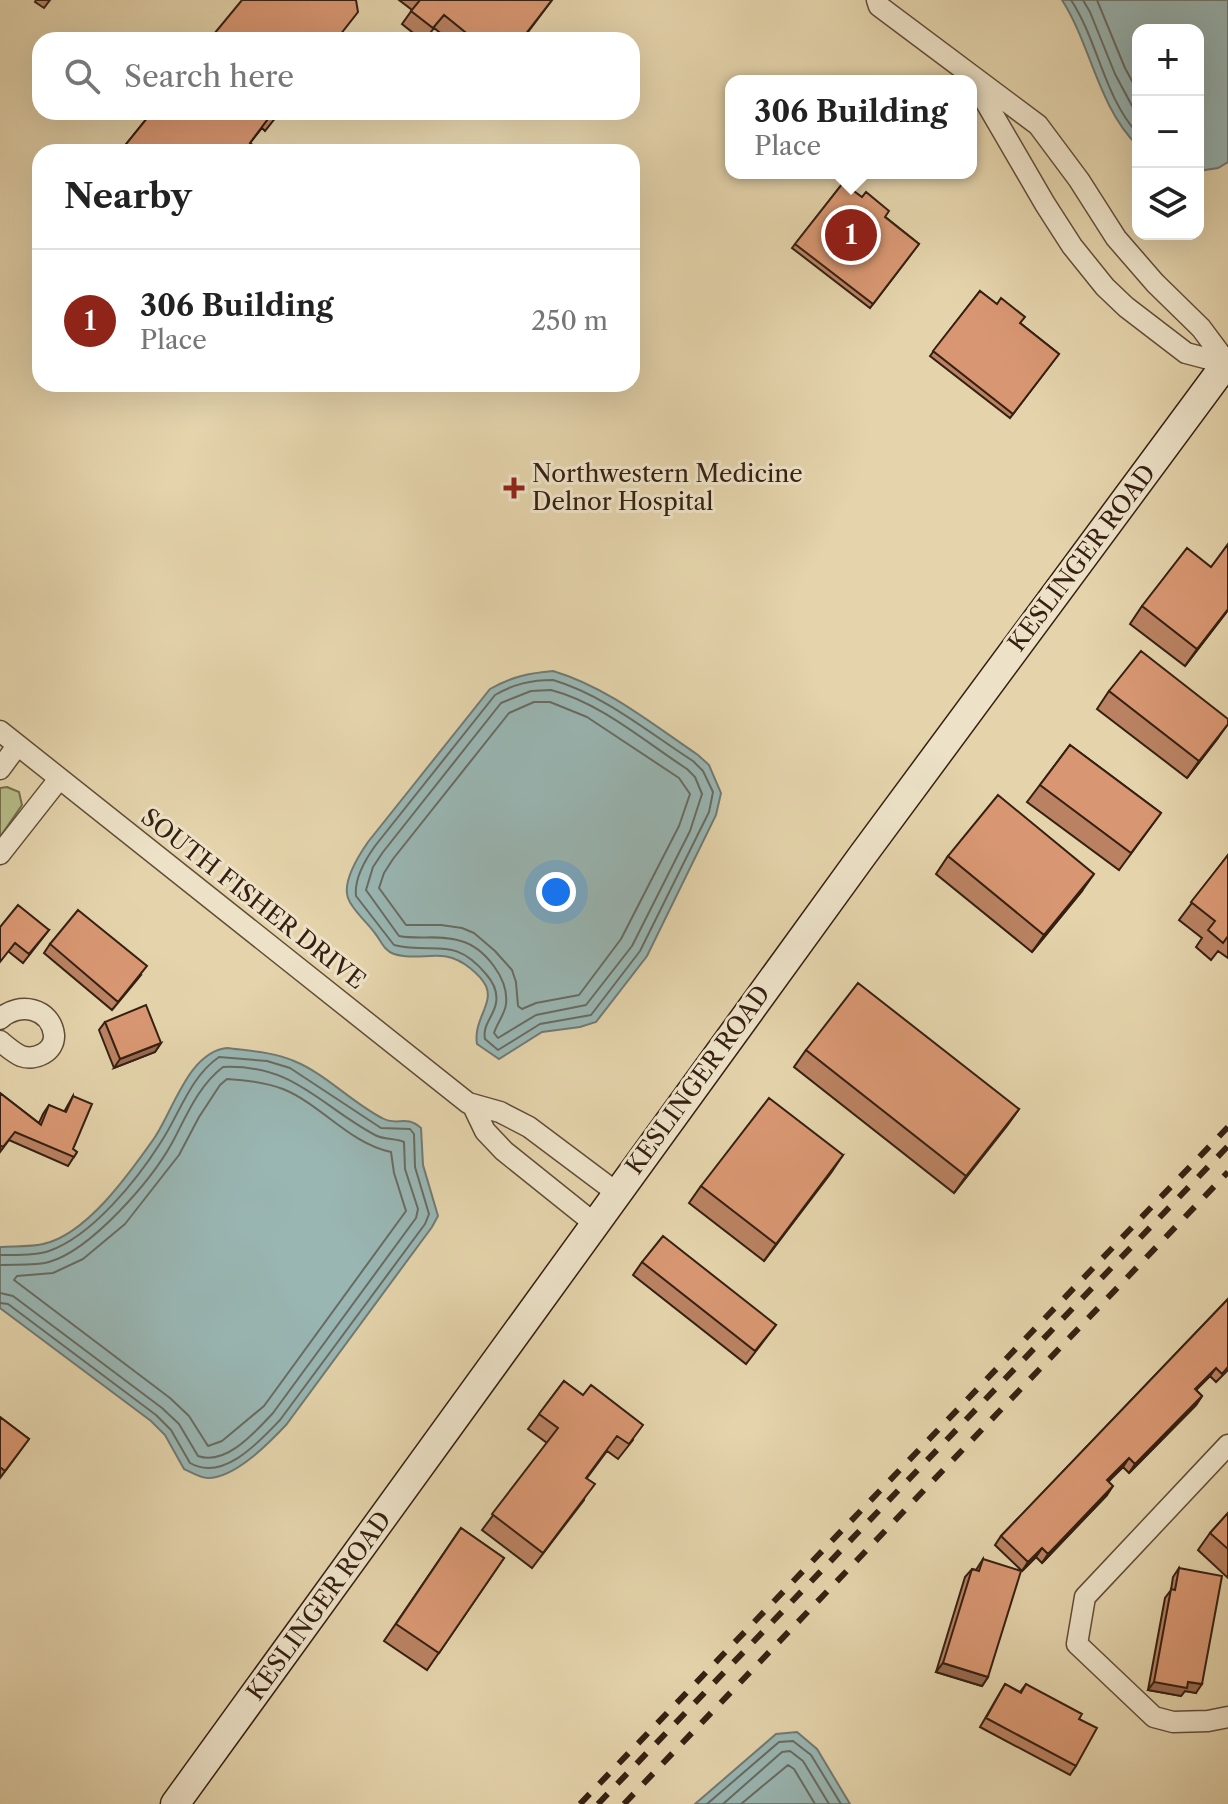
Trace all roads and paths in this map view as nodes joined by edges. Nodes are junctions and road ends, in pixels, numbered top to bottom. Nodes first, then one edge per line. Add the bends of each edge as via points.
1 (877, 0) edge
2 (969, 75) edge
3 (977, 81) edge
4 (977, 88) edge
5 (1228, 363) edge
6 (0, 731) edge
7 (17, 746) junction
8 (0, 769) edge
9 (59, 779) junction
10 (0, 854) edge
11 (0, 1019) edge
12 (0, 1041) edge
13 (470, 1104) junction
14 (617, 1193) junction
15 (595, 1224) junction
16 (1228, 1445) edge
17 (1228, 1717) edge
18 (175, 1804) edge

1 - 2 street
3 - 5 street via 1038,125 1116,238
4 - 5 street via 1072,246 1105,287 1186,353
5 - 14 main road, KESLINGER ROAD
6 - 7 street, SOUTH FISHER DRIVE
7 - 8 street
7 - 9 street, SOUTH FISHER DRIVE
9 - 10 street
9 - 13 street, SOUTH FISHER DRIVE
11 - 12 street via 17,1008 30,1008 54,1035 47,1052 30,1057
13 - 14 street, SOUTH FISHER DRIVE via 529,1127
13 - 15 street, SOUTH FISHER DRIVE via 504,1151
14 - 15 main road, KESLINGER ROAD
15 - 18 main road, KESLINGER ROAD
16 - 17 street via 1085,1597 1077,1644 1154,1717 1173,1722

